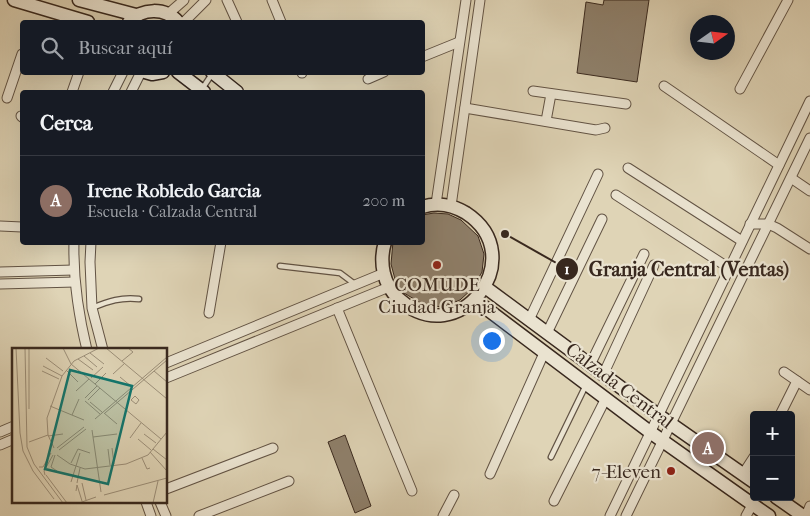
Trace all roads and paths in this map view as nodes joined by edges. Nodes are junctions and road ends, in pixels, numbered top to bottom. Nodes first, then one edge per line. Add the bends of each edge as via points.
1 (14, 0) edge
2 (79, 0) edge
3 (184, 0) edge
4 (206, 0) edge
5 (227, 0) edge
6 (272, 0) edge
7 (466, 0) edge
8 (480, 0) edge
9 (788, 0) edge
10 (464, 15) junction
11 (478, 17) junction
12 (173, 18) edge
13 (133, 19) edge
14 (81, 20) edge
15 (186, 20) edge
16 (236, 20) edge
17 (280, 20) edge
18 (459, 42) junction
19 (425, 56) edge
20 (20, 60) edge
21 (78, 75) edge
22 (122, 75) edge
23 (141, 75) edge
24 (182, 75) edge
25 (211, 75) edge
26 (215, 75) edge
27 (377, 75) edge
28 (368, 79) dead end
29 (664, 86) dead end
30 (740, 89) dead end
31 (73, 90) edge
32 (114, 90) edge
33 (132, 90) edge
34 (200, 90) edge
35 (203, 90) edge
36 (234, 90) edge
37 (533, 91) dead end
38 (550, 94) junction
39 (7, 98) dead end
40 (810, 101) edge
41 (626, 104) dead end
42 (465, 108) junction
43 (546, 121) junction
44 (605, 128) dead end
45 (810, 138) edge
46 (779, 165) junction
47 (628, 168) dead end
48 (598, 174) dead end
49 (791, 178) junction
50 (810, 191) edge
51 (616, 195) dead end
52 (436, 204) junction
53 (425, 206) edge
54 (452, 206) junction
55 (602, 219) dead end
56 (750, 224) junction
57 (768, 224) junction
58 (0, 226) edge
59 (20, 227) edge
60 (742, 241) junction
61 (74, 245) edge
62 (91, 245) edge
63 (221, 245) edge
64 (384, 245) edge
65 (810, 249) edge
66 (644, 254) dead end
67 (654, 265) dead end
68 (280, 266) dead end
69 (729, 268) junction
70 (74, 270) junction
71 (0, 272) edge
72 (384, 273) junction
73 (75, 282) junction
74 (0, 284) edge
75 (356, 285) junction
76 (389, 287) junction
77 (485, 287) junction
78 (139, 299) dead end
79 (474, 300) junction
80 (92, 308) junction
81 (338, 308) junction
82 (210, 313) dead end
83 (529, 320) junction
84 (546, 333) junction
85 (86, 348) edge
86 (102, 348) edge
87 (544, 353) junction
88 (168, 362) edge
89 (590, 365) junction
90 (784, 372) dead end
91 (604, 375) junction
92 (168, 377) edge
93 (797, 381) junction
94 (586, 384) junction
95 (810, 390) edge
96 (606, 398) junction
97 (782, 411) edge
98 (658, 415) junction
99 (670, 424) junction
100 (12, 427) edge
101 (0, 432) edge
102 (650, 432) junction
103 (12, 440) edge
104 (662, 441) junction
105 (0, 445) edge
106 (273, 448) dead end
107 (551, 457) dead end
108 (490, 474) dead end
109 (750, 477) edge
110 (289, 480) dead end
111 (168, 488) edge
112 (412, 492) dead end
113 (454, 495) dead end
114 (554, 501) dead end
115 (782, 501) edge
116 (147, 504) edge
117 (161, 504) edge
118 (810, 506) edge
119 (749, 510) edge
120 (446, 515) edge
121 (151, 516) edge
122 (166, 516) edge
123 (199, 516) edge
124 (610, 516) edge
125 (626, 516) edge
126 (769, 516) edge
127 (804, 516) edge

1 - 14 street
2 - 13 street
3 - 12 street
4 - 15 street
5 - 16 street
6 - 17 street
7 - 10 street
8 - 11 street
9 - 30 street
10 - 11 street
10 - 18 street
11 - 42 street
12 - 13 street via 157,11 146,11
18 - 19 street
18 - 52 street
20 - 39 street
21 - 31 street
22 - 32 street
23 - 33 street
24 - 34 street
25 - 35 lane
26 - 36 street
27 - 28 street
29 - 46 street
37 - 38 street
38 - 41 street
38 - 43 street
40 - 46 street
42 - 43 street
42 - 54 street
43 - 44 street via 596,130
45 - 49 street
46 - 56 street
47 - 60 street
48 - 83 street
49 - 50 street
49 - 57 street
51 - 69 street
52 - 53 street
52 - 54 street
54 - 77 street via 479,224 490,244 492,266
55 - 84 street
56 - 57 street
56 - 60 street
57 - 65 street
57 - 99 street
58 - 59 street
60 - 69 street
61 - 70 street
62 - 80 street
63 - 82 street
64 - 72 street
66 - 89 street
67 - 91 street
68 - 75 lane via 340,273
69 - 98 street
70 - 71 street
70 - 73 street
72 - 75 street
72 - 76 street
73 - 74 street
73 - 85 street via 77,311
75 - 88 street
76 - 79 street via 409,307 422,313 450,313
76 - 81 street
77 - 79 street
77 - 83 street, Calzada Central
78 - 80 lane via 115,299
79 - 87 street, Calzada Central
80 - 86 street
81 - 92 street
81 - 112 street
83 - 84 street, Calzada Central
84 - 89 street, Calzada Central
87 - 94 street, Calzada Central
87 - 108 street
89 - 91 street, Calzada Central
90 - 93 street
91 - 98 street, Calzada Central
93 - 95 street
93 - 97 street
94 - 96 street, Calzada Central
94 - 107 lane
96 - 102 street, Calzada Central
96 - 114 street
98 - 99 street, Calzada Central
98 - 102 street
99 - 104 street
99 - 109 street, Calzada Central
100 - 101 street
102 - 104 street, Calzada Central
102 - 124 street
103 - 105 street
104 - 119 street, Calzada Central
104 - 125 street
106 - 111 street
110 - 123 street
113 - 120 street
115 - 127 street
116 - 121 street
117 - 122 street
118 - 127 street
119 - 126 street, Calzada Central

